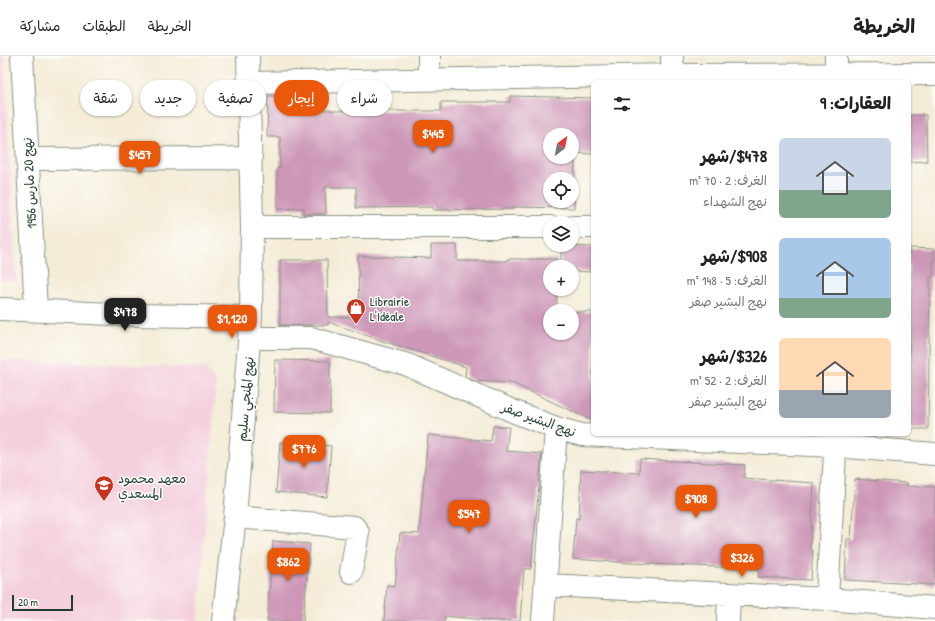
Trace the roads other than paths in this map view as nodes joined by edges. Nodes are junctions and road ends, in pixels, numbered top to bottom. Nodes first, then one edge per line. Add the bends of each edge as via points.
1 (22, 56) edge
2 (248, 56) edge
3 (429, 56) edge
4 (932, 56) edge
5 (673, 71) edge
6 (836, 71) edge
7 (935, 74) edge
8 (429, 79) junction
9 (250, 80) edge
10 (266, 83) edge
11 (251, 116) edge
12 (252, 158) junction
13 (28, 159) junction
14 (252, 227) junction
15 (543, 227) edge
16 (579, 227) edge
17 (591, 227) edge
18 (0, 309) edge
19 (36, 310) junction
20 (250, 328) junction
21 (556, 428) junction
22 (591, 435) edge
23 (670, 436) edge
24 (835, 440) edge
25 (935, 454) edge
26 (235, 517) junction
27 (351, 572) dead end
28 (546, 585) junction
29 (729, 594) junction
30 (827, 599) junction
31 (935, 608) edge
32 (223, 621) edge
33 (543, 621) edge
34 (728, 621) edge

1 - 13 street, نهج 20 مارس 1956
2 - 9 street, نهج المنجي سليم
3 - 8 street
4 - 7 street
5 - 6 street
5 - 8 street
6 - 7 street
8 - 10 street
11 - 12 street, نهج المنجي سليم
12 - 13 street
12 - 14 street, نهج المنجي سليم
13 - 19 street, نهج 20 مارس 1956
14 - 15 street
14 - 20 street, نهج المنجي سليم
16 - 17 street
18 - 19 street, نهج البشير صفر
19 - 20 street, نهج البشير صفر via 134,315
20 - 21 street, نهج البشير صفر via 311,338 408,365
20 - 26 street, نهج المنجي سليم
21 - 22 street, نهج البشير صفر
21 - 28 street
23 - 24 street, نهج البشير صفر
24 - 25 street, نهج البشير صفر
24 - 30 street
26 - 27 street via 354,527 358,532
26 - 32 street, نهج المنجي سليم
28 - 29 street
28 - 33 street
29 - 30 street
29 - 34 street
30 - 31 street

